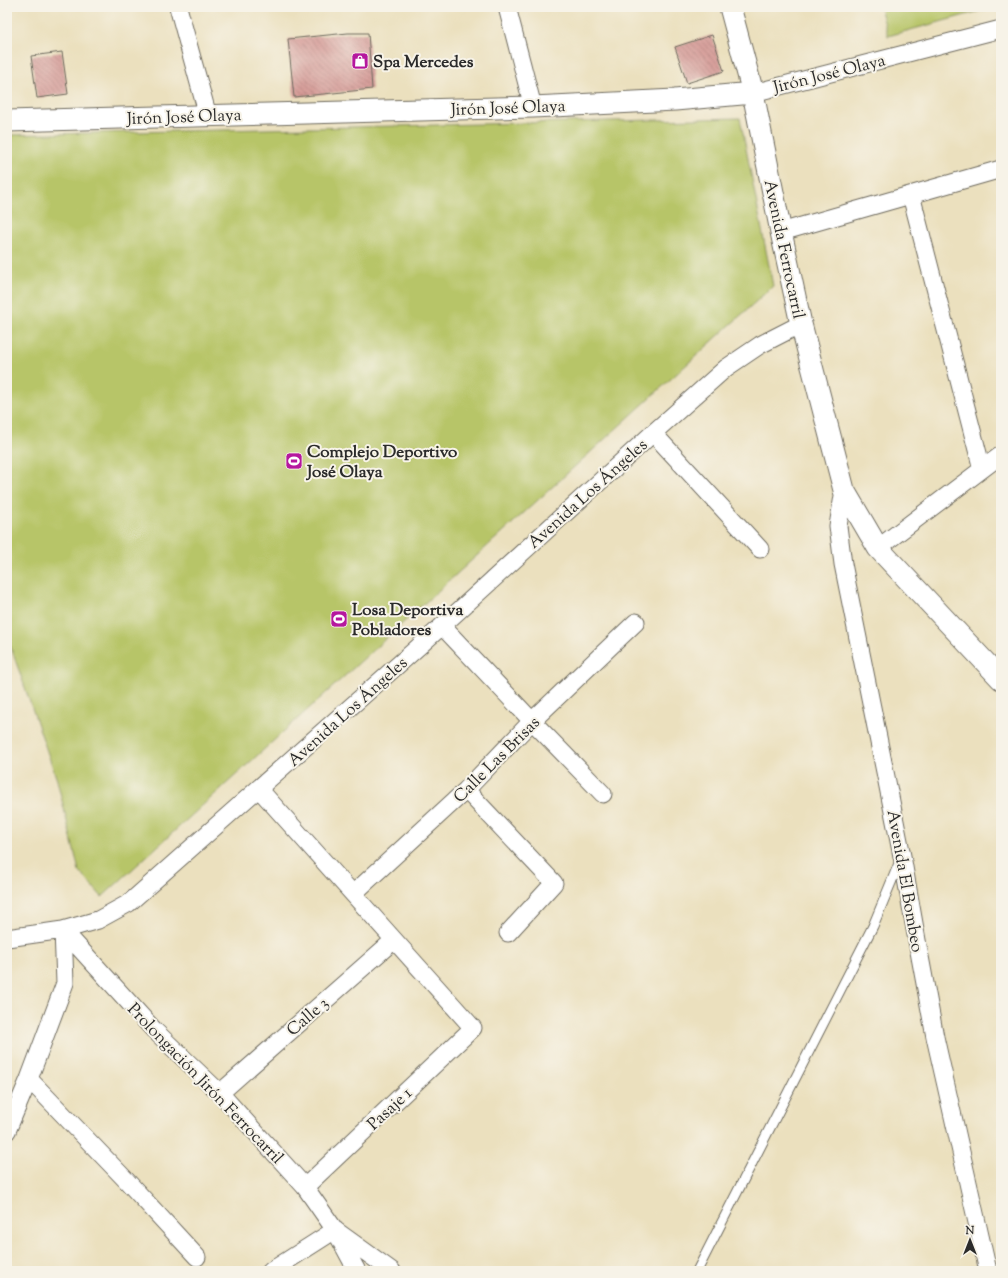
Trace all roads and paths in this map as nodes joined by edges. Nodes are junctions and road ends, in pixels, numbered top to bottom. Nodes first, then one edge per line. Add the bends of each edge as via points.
1 (178, 7) edge
2 (508, 7) edge
3 (730, 7) edge
4 (1001, 29) edge
5 (752, 93) junction
6 (534, 107) junction
7 (208, 116) junction
8 (7, 121) edge
9 (1001, 169) edge
10 (911, 195) junction
11 (781, 232) junction
12 (801, 324) junction
13 (654, 433) junction
14 (1001, 455) edge
15 (982, 469) junction
16 (844, 490) junction
17 (878, 548) junction
18 (760, 549) dead end
19 (636, 622) dead end
20 (442, 626) junction
21 (1001, 679) edge
22 (532, 721) junction
23 (259, 789) junction
24 (466, 790) junction
25 (603, 794) dead end
26 (902, 856) junction
27 (353, 894) junction
28 (63, 930) junction
29 (508, 933) dead end
30 (7, 938) edge
31 (394, 940) junction
32 (29, 1079) junction
33 (220, 1093) junction
34 (7, 1131) edge
35 (305, 1187) junction
36 (335, 1230) junction
37 (197, 1257) dead end
38 (271, 1271) edge
39 (357, 1271) edge
40 (392, 1271) edge
41 (697, 1271) edge
42 (988, 1271) edge

1 - 7 street
2 - 6 street
3 - 5 street, Avenida Ferrocarril
4 - 5 street, Jirón José Olaya
5 - 6 street, Jirón José Olaya via 675,100
5 - 11 street, Avenida Ferrocarril
6 - 7 street, Jirón José Olaya
7 - 8 street, Jirón José Olaya
9 - 10 street
10 - 11 street
10 - 15 street
11 - 12 street, Avenida Ferrocarril
12 - 13 street, Avenida Los Ángeles via 760,345 726,368
12 - 16 street, Avenida Ferrocarril
13 - 18 street
13 - 20 street, Avenida Los Ángeles
14 - 15 street
15 - 17 street
16 - 17 street, Avenida Ferrocarril
16 - 26 street, Avenida El Bombeo via 838,526 843,564
17 - 21 street, Avenida Ferrocarril
19 - 22 street, Calle Las Brisas
20 - 22 street
20 - 23 street, Avenida Los Ángeles
22 - 24 street, Calle Las Brisas
22 - 25 street
23 - 27 street
23 - 28 street, Avenida Los Ángeles via 129,903 98,920
24 - 27 street, Calle Las Brisas
24 - 29 street via 554,883
26 - 41 lane via 873,926
26 - 42 street, Avenida El Bombeo via 935,1037
27 - 31 street
28 - 30 street
28 - 32 street via 65,983
28 - 33 street, Prolongación Jirón Ferrocarril via 154,1030
31 - 33 street, Calle 3
31 - 35 street, Pasaje 1 via 473,1028
32 - 34 street
32 - 37 street
33 - 35 street, Prolongación Jirón Ferrocarril
35 - 36 street, Prolongación Jirón Ferrocarril
36 - 38 street
36 - 39 street
36 - 40 street, Prolongación Jirón Ferrocarril

